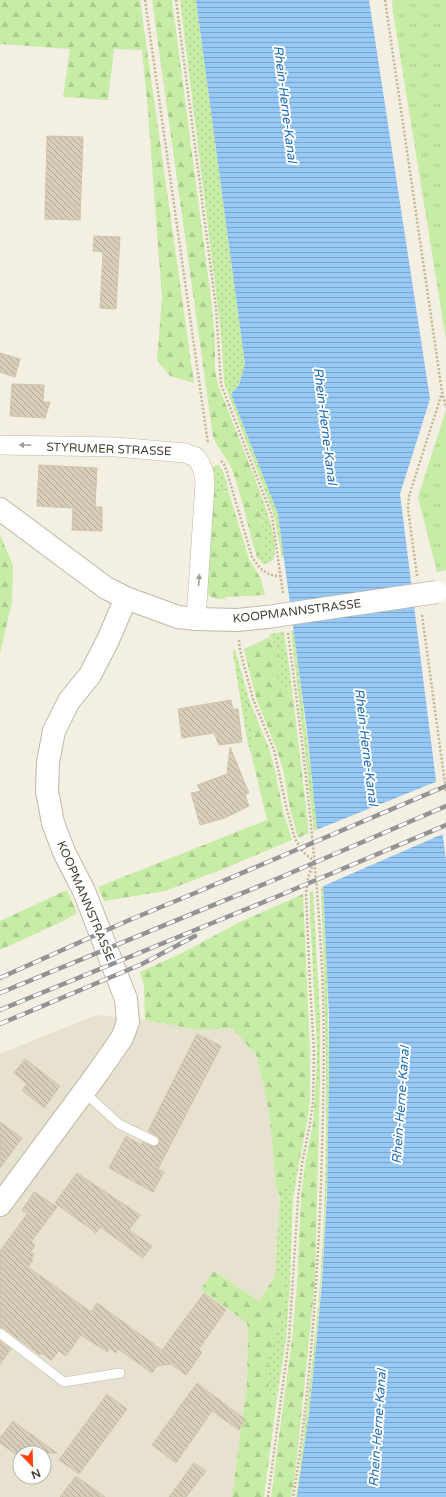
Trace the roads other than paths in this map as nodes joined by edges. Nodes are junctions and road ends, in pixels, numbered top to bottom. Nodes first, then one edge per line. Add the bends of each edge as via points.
1 (0, 445) edge
2 (0, 509) edge
3 (441, 592) edge
4 (126, 598) junction
5 (196, 619) junction
6 (84, 1091) junction
7 (154, 1141) dead end
8 (0, 1205) edge
9 (0, 1333) edge
10 (120, 1373) dead end

5 -> 1 street, STYRUMER STRASSE via 206,458 170,451 116,447
2 - 4 street, KOOPMANNSTRASSE via 106,588
3 - 5 street, KOOPMANNSTRASSE, bridge via 267,617 237,620
4 - 5 street, KOOPMANNSTRASSE via 178,617
4 - 6 street, KOOPMANNSTRASSE via 90,675 70,701 54,731 48,762 47,791 53,823 64,852 84,891 126,999 128,1022 122,1038
6 - 7 lane via 119,1124
6 - 8 street, KOOPMANNSTRASSE
9 - 10 lane via 64,1382

